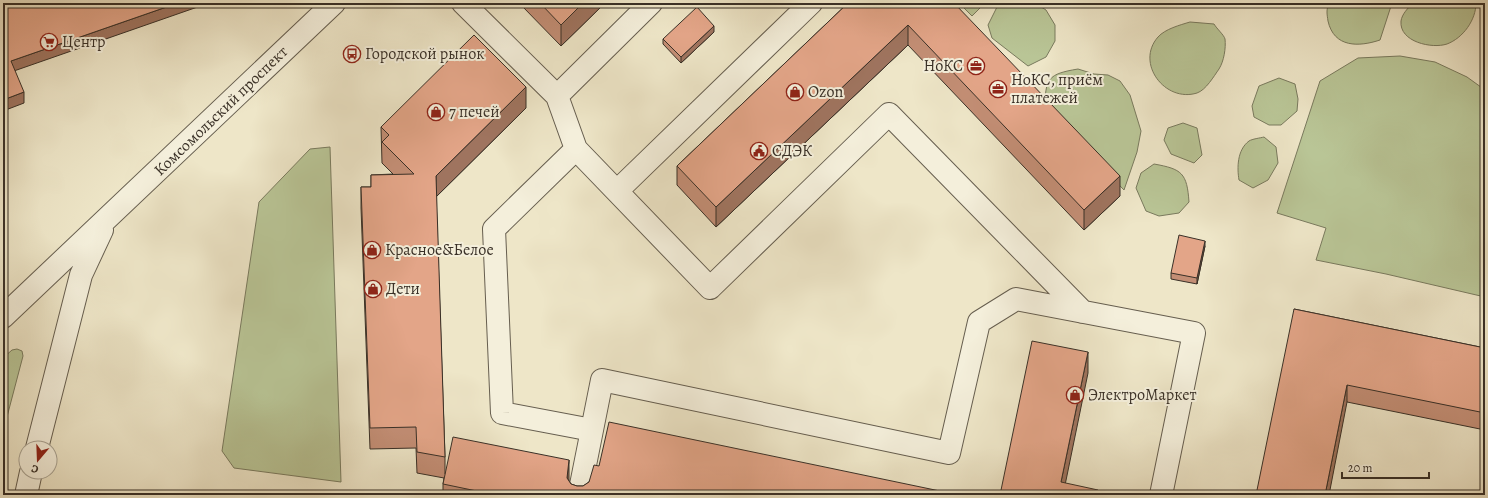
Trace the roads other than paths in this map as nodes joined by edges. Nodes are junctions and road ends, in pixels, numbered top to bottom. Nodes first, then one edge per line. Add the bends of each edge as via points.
1 (334, 3) edge
2 (463, 3) edge
3 (651, 3) edge
4 (811, 3) edge
5 (556, 96) junction
6 (576, 148) junction
7 (617, 191) junction
8 (108, 218) junction
9 (1083, 312) junction
10 (3, 317) edge
11 (592, 430) junction
12 (39, 440) edge
13 (29, 480) edge
14 (26, 495) edge
15 (580, 495) edge
16 (1162, 495) edge

1 - 8 street, Комсомольский проспект
2 - 5 street
3 - 5 street
4 - 7 street
5 - 6 street
6 - 7 street
6 - 11 street via 494,229 502,413
7 - 9 street via 710,288 889,114
8 - 10 street, Комсомольский проспект
8 - 12 street, Комсомольский проспект via 81,275
9 - 11 street via 1016,298 979,322 949,453 602,380
9 - 16 street via 1194,333
11 - 15 street
13 - 14 street

